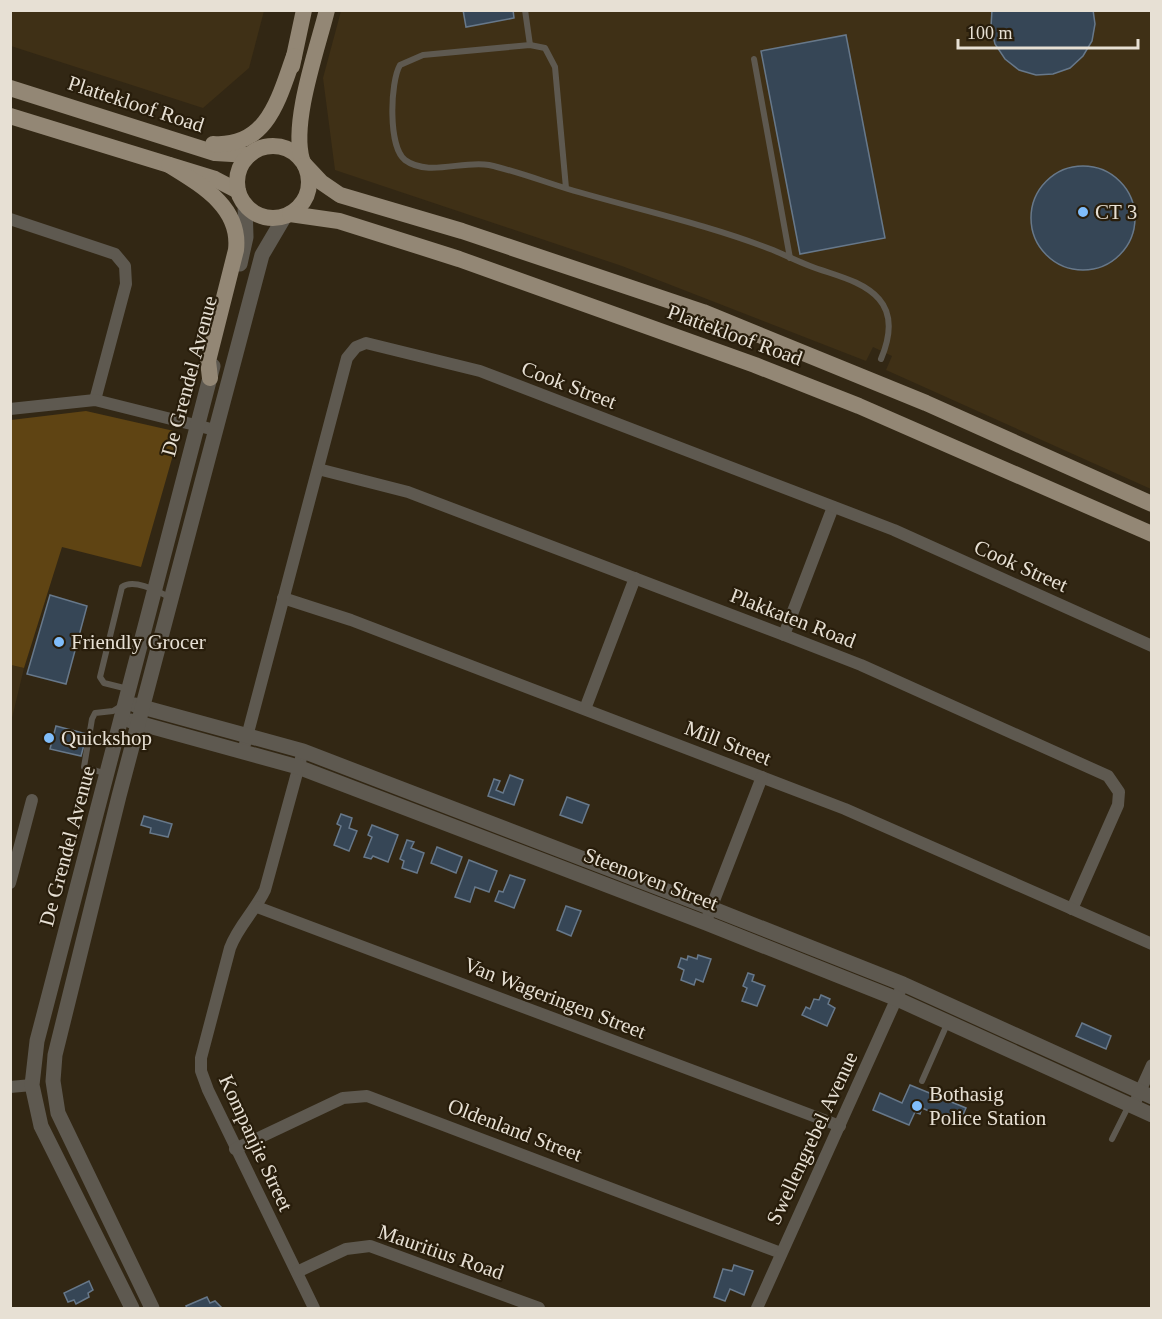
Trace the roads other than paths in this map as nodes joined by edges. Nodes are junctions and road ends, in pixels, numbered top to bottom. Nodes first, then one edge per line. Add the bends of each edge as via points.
1 (304, 10) edge
2 (327, 10) edge
3 (525, 10) edge
4 (530, 45) junction
5 (294, 56) junction
6 (754, 59) dead end
7 (10, 88) edge
8 (10, 116) edge
9 (183, 141) junction
10 (256, 151) junction
11 (303, 162) junction
12 (170, 165) junction
13 (566, 188) junction
14 (241, 198) junction
15 (288, 215) junction
16 (10, 219) edge
17 (790, 258) junction
18 (880, 359) dead end
19 (210, 378) junction
20 (95, 399) junction
21 (10, 409) edge
22 (198, 425) junction
23 (215, 430) junction
24 (318, 469) junction
25 (1152, 504) edge
26 (833, 507) junction
27 (1152, 534) edge
28 (635, 578) junction
29 (155, 590) junction
30 (171, 598) junction
31 (284, 598) junction
32 (784, 635) junction
33 (1152, 646) edge
34 (122, 706) junction
35 (142, 707) junction
36 (585, 709) junction
37 (138, 723) junction
38 (247, 735) junction
39 (243, 751) junction
40 (303, 752) junction
41 (298, 767) junction
42 (107, 774) junction
43 (762, 777) junction
44 (32, 800) dead end
45 (10, 883) edge
46 (257, 907) junction
47 (1072, 909) junction
48 (709, 916) junction
49 (1152, 945) edge
50 (903, 984) junction
51 (897, 999) junction
52 (955, 1007) junction
53 (948, 1023) junction
54 (54, 1063) junction
55 (1152, 1065) edge
56 (922, 1081) dead end
57 (32, 1086) junction
58 (10, 1087) edge
59 (1145, 1095) edge
60 (1131, 1106) junction
61 (58, 1113) junction
62 (1152, 1115) edge
63 (840, 1126) junction
64 (1113, 1139) dead end
65 (235, 1149) junction
66 (781, 1253) junction
67 (297, 1272) junction
68 (132, 1308) edge
69 (152, 1308) edge
70 (314, 1308) edge
71 (539, 1308) edge
72 (757, 1308) edge

1 - 5 main road
2 - 11 main road via 300,121 298,140
3 - 4 lane
4 - 13 lane via 545,48 555,67
4 - 13 lane via 423,55 400,65 393,85 396,148 406,161 417,166 476,163
5 - 9 main road via 276,105 258,130 231,144
5 - 10 main road via 280,116
6 - 17 lane
7 - 9 main road, Plattekloof Road
8 - 12 main road, Plattekloof Road
9 - 10 main road, Plattekloof Road via 215,153
10 - 11 main road, Plattekloof Road via 284,148
10 - 14 main road via 238,172
11 - 15 main road via 309,179 308,191 302,204
11 - 25 main road, Plattekloof Road via 340,195 462,231 703,312 926,403
12 - 14 main road, Plattekloof Road via 215,179
12 - 19 main road via 215,196 229,214 237,235 208,361
13 - 17 lane via 684,221
14 - 15 main road, Plattekloof Road via 263,217
14 - 19 street, De Grendel Avenue via 246,237
15 - 23 street, De Grendel Avenue via 261,255
15 - 27 main road, Plattekloof Road via 339,221 755,366 859,406
16 - 20 street via 115,254 125,266 126,284
17 - 18 lane via 865,287 880,300 888,315 889,332
19 - 22 street, De Grendel Avenue
20 - 21 street
20 - 22 street
22 - 23 street
22 - 29 street, De Grendel Avenue
23 - 30 street, De Grendel Avenue
24 - 26 street, Cook Street via 347,358 356,347 372,343 480,371
24 - 28 street, Plakkaten Road via 408,492
24 - 31 street, Cook Street
26 - 32 street
26 - 33 street, Cook Street via 894,530
28 - 32 street, Plakkaten Road
28 - 36 street
29 - 30 lane
29 - 34 street, De Grendel Avenue
29 - 34 lane via 128,584 122,590 100,677
30 - 35 street, De Grendel Avenue
31 - 36 street, Mill Street
31 - 38 street, Cook Street
32 - 47 street, Plakkaten Road via 861,665 1114,781 1119,792 1118,805
34 - 35 street, Steenoven Street
34 - 37 street, Steenoven Street
34 - 42 street, De Grendel Avenue
34 - 42 lane via 93,715 83,763 87,770
35 - 37 street, De Grendel Avenue
35 - 38 street, Steenoven Street
36 - 43 street, Mill Street
37 - 39 street, Steenoven Street
37 - 54 street, De Grendel Avenue
38 - 39 street, Cook Street
38 - 40 street, Steenoven Street
39 - 41 street, Steenoven Street
40 - 41 street, Kompanjie Street
40 - 48 street, Steenoven Street
41 - 46 street, Kompanjie Street
41 - 48 street, Steenoven Street
42 - 57 street, De Grendel Avenue via 37,1041
43 - 47 street, Mill Street via 922,841
43 - 48 street
44 - 45 street
46 - 63 street, Van Wageringen Street
46 - 65 street, Kompanjie Street via 232,942 201,1058 203,1079
47 - 49 street, Mill Street
48 - 50 street, Steenoven Street
48 - 51 street, Steenoven Street
50 - 51 street, Swellengrebel Avenue
50 - 52 street, Steenoven Street
51 - 53 street, Steenoven Street
51 - 63 street, Swellengrebel Avenue
52 - 53 lane
52 - 59 street, Steenoven Street
53 - 56 lane
53 - 60 street, Steenoven Street
54 - 57 street via 46,1076
54 - 61 street, De Grendel Avenue via 53,1089
55 - 59 street
57 - 58 street
57 - 61 street via 47,1094
57 - 68 street, De Grendel Avenue via 44,1133
59 - 60 street
60 - 62 street, Steenoven Street
60 - 64 lane
61 - 69 street, De Grendel Avenue
63 - 66 street, Swellengrebel Avenue
65 - 66 street, Oldenland Street via 343,1098 367,1096
65 - 67 street, Kompanjie Street
66 - 72 street, Swellengrebel Avenue
67 - 70 street, Kompanjie Street
67 - 71 street, Mauritius Road via 346,1248 370,1246

